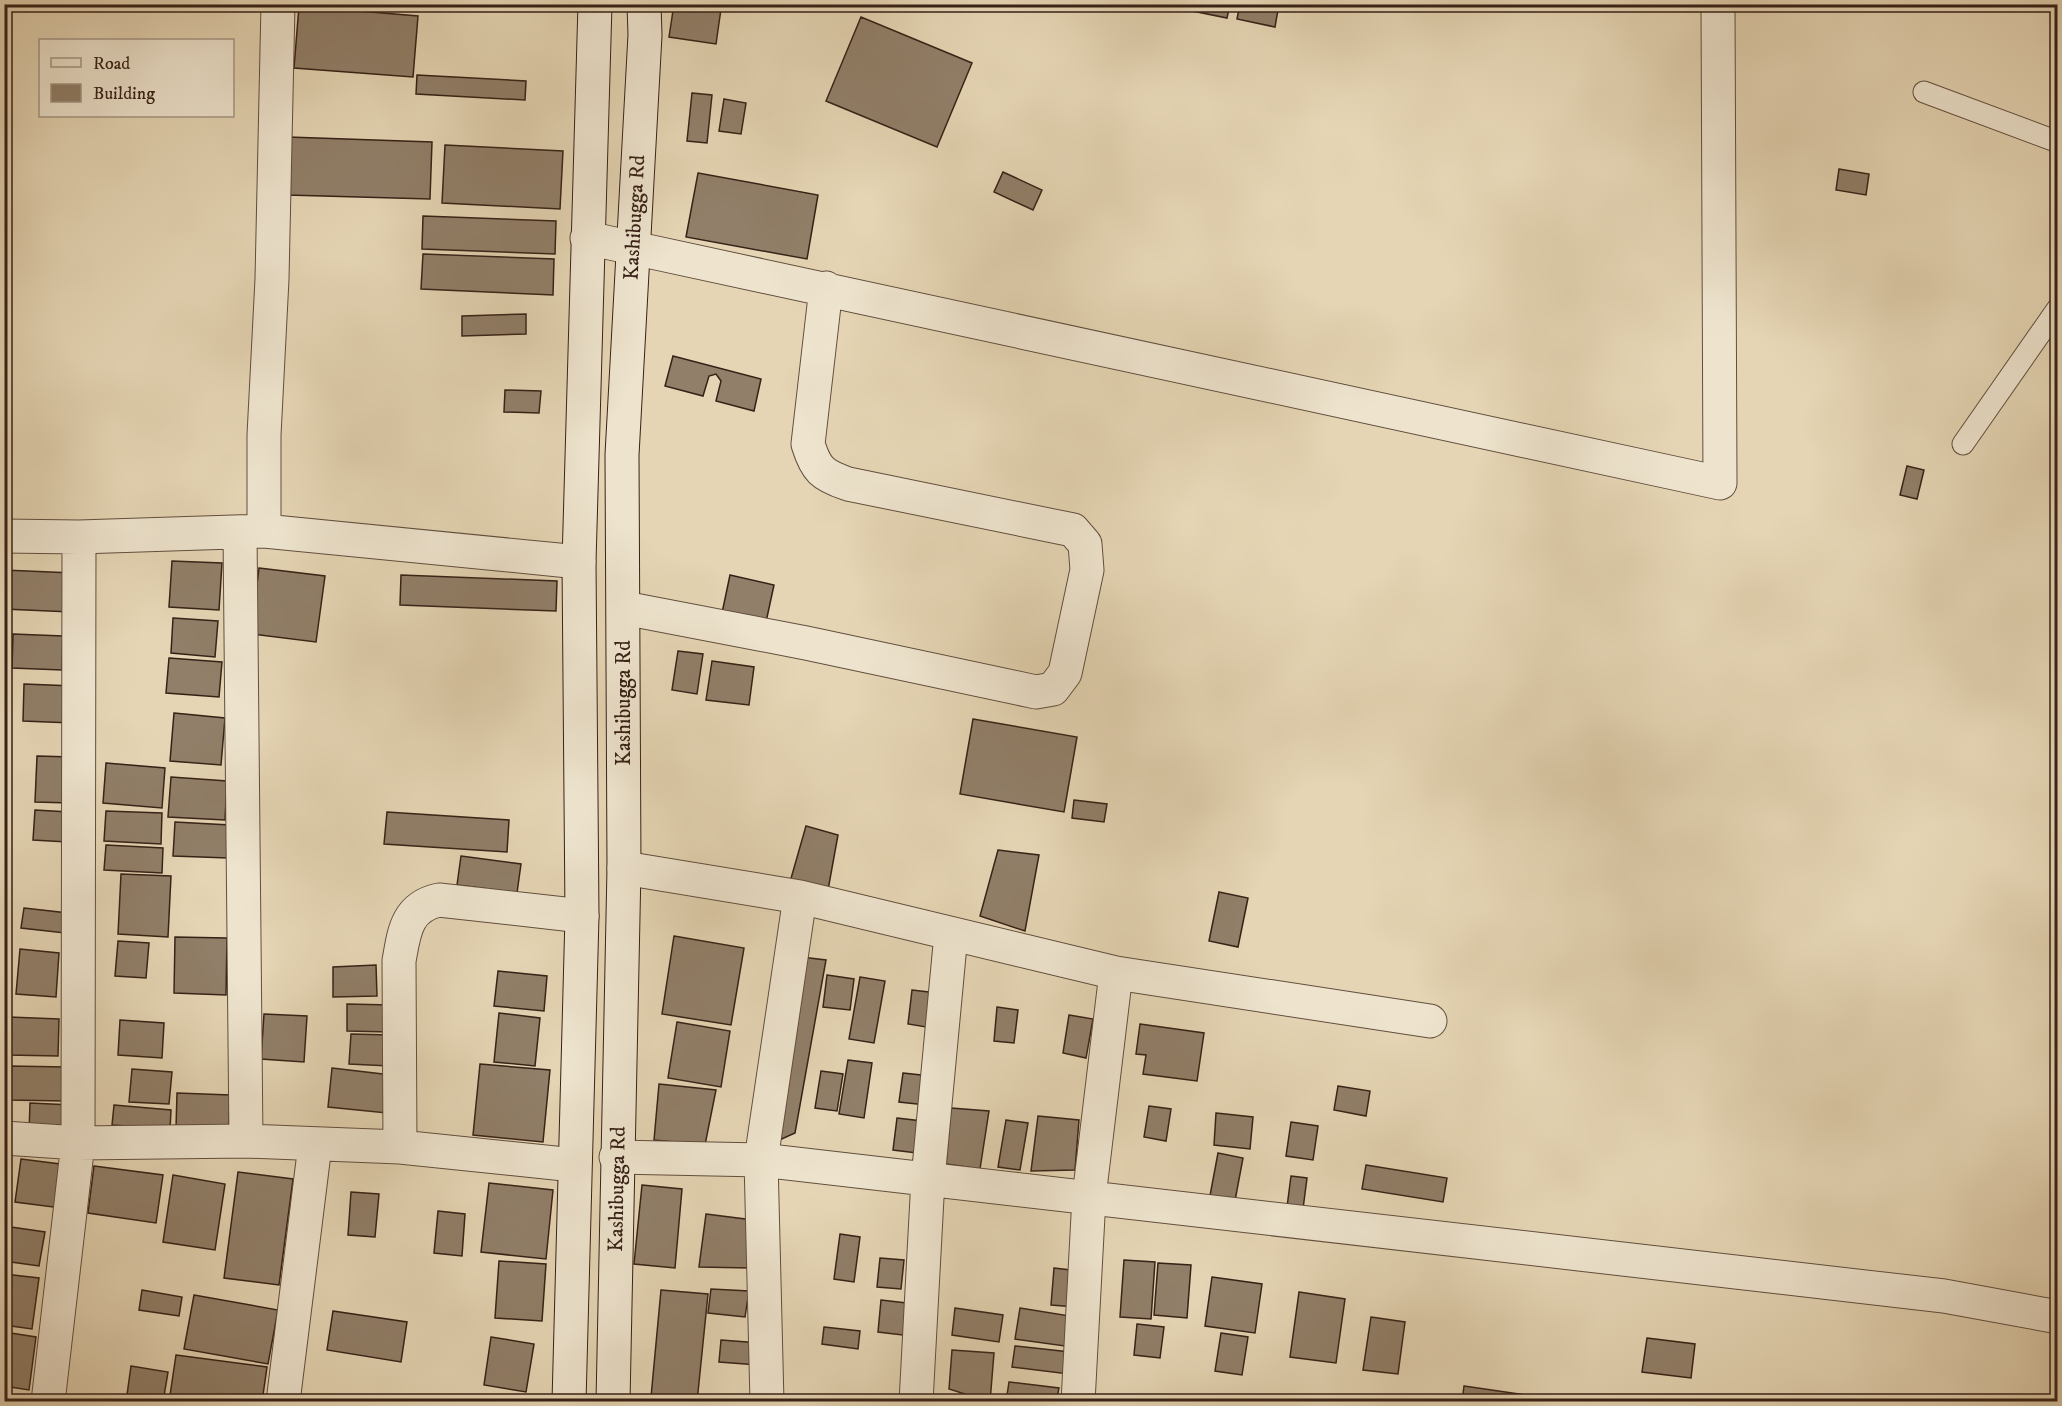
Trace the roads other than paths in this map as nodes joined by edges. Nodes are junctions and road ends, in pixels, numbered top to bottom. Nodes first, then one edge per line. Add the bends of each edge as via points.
1 (278, 4) edge
2 (596, 4) edge
3 (644, 4) edge
4 (1718, 4) edge
5 (1924, 92) dead end
6 (2058, 142) edge
7 (587, 238) junction
8 (632, 246) junction
9 (826, 288) junction
10 (2058, 308) edge
11 (1963, 444) dead end
12 (252, 532) junction
13 (4, 536) edge
14 (79, 537) junction
15 (579, 562) junction
16 (624, 608) junction
17 (624, 868) junction
18 (800, 897) junction
19 (582, 916) junction
20 (951, 934) junction
21 (1116, 973) junction
22 (1430, 1021) dead end
23 (4, 1138) edge
24 (246, 1141) junction
25 (78, 1143) junction
26 (315, 1145) junction
27 (400, 1147) junction
28 (616, 1157) junction
29 (761, 1160) junction
30 (574, 1165) junction
31 (928, 1179) junction
32 (1089, 1197) junction
33 (2058, 1317) edge
34 (48, 1401) edge
35 (283, 1401) edge
36 (569, 1401) edge
37 (613, 1401) edge
38 (767, 1401) edge
39 (916, 1401) edge
40 (1078, 1401) edge

1 - 12 street via 272,279 264,435
2 - 7 street, Kashibugga Rd
3 - 8 street, Kashibugga Rd
4 - 9 street via 1720,483
5 - 6 lane
7 - 8 street
7 - 15 street, Kashibugga Rd
8 - 9 street
8 - 16 street, Kashibugga Rd via 622,455
9 - 16 street via 807,444 814,464 827,477 848,484 1073,530 1084,544 1087,570 1065,673 1053,690 1036,692
10 - 11 lane
12 - 14 street
12 - 15 street
12 - 24 street
13 - 14 street
14 - 25 street
15 - 19 street, Kashibugga Rd
16 - 17 street, Kashibugga Rd
17 - 18 street
17 - 28 street, Kashibugga Rd
18 - 20 street
18 - 29 street
19 - 27 street via 439,900 425,903 414,912 399,961
19 - 30 street, Kashibugga Rd
20 - 21 street
20 - 31 street
21 - 22 street
21 - 32 street
23 - 25 street
24 - 25 street
24 - 26 street
25 - 34 street
26 - 27 street
26 - 35 street
27 - 30 street
28 - 29 street
28 - 37 street, Kashibugga Rd
29 - 31 street
29 - 38 street
30 - 36 street, Kashibugga Rd
31 - 32 street
31 - 39 street
32 - 33 street via 1944,1296
32 - 40 street

